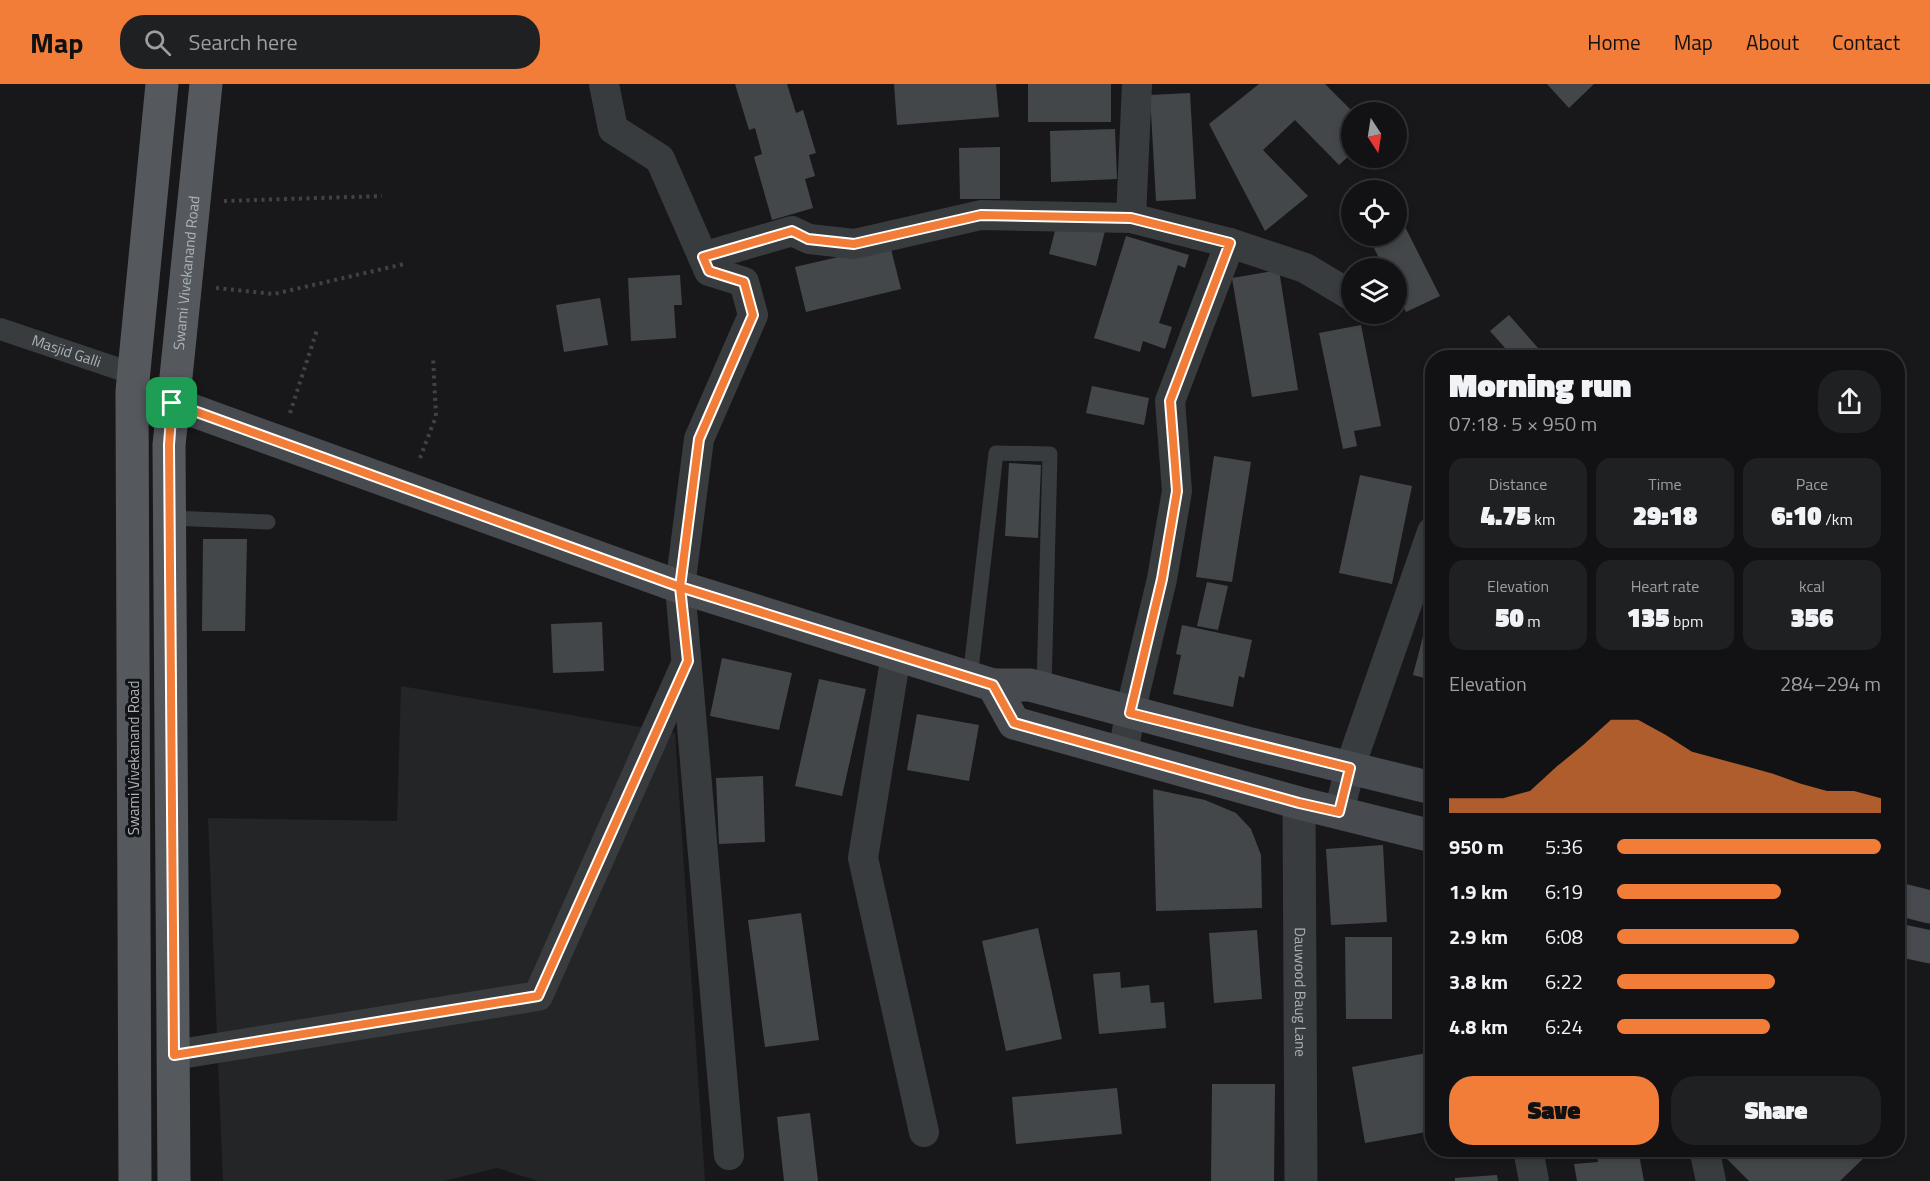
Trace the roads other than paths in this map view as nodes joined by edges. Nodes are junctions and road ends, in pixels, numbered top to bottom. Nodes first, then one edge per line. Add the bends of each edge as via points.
1 (162, 84) edge
2 (206, 84) edge
3 (604, 84) edge
4 (1137, 84) edge
5 (1131, 218) junction
6 (1230, 243) junction
7 (703, 257) junction
8 (1341, 289) edge
9 (0, 329) edge
10 (134, 374) junction
11 (172, 403) junction
12 (170, 518) junction
13 (268, 522) dead end
14 (1425, 552) edge
15 (680, 587) junction
16 (896, 655) junction
17 (688, 661) junction
18 (982, 682) junction
19 (1044, 688) junction
20 (1130, 713) junction
21 (1123, 755) junction
22 (1350, 768) junction
23 (1425, 786) edge
24 (1299, 803) junction
25 (1339, 812) junction
26 (1425, 834) edge
27 (1905, 901) edge
28 (1930, 907) edge
29 (1905, 942) edge
30 (1930, 947) edge
31 (174, 1055) junction
32 (924, 1132) dead end
33 (729, 1155) dead end
34 (1530, 1157) edge
35 (1706, 1157) edge
36 (135, 1181) edge
37 (174, 1181) edge
38 (1301, 1181) edge
39 (1534, 1181) edge
40 (1711, 1181) edge

1 - 10 main road, Swami Vivekanand Road
2 - 11 main road, Swami Vivekanand Road
3 - 7 street via 613,129 660,159
4 - 5 street
5 - 6 street
5 - 7 street via 981,215 854,244 808,239 792,231
6 - 8 street via 1305,268
6 - 20 street via 1170,401 1177,491 1162,579
7 - 15 street via 709,271 744,282 753,315 699,439
9 - 10 street, Masjid Galli
10 - 36 main road, Swami Vivekanand Road
11 - 12 main road, Swami Vivekanand Road
11 - 15 main road
12 - 13 lane
12 - 31 main road, Swami Vivekanand Road
14 - 22 street
15 - 16 main road
15 - 17 street
16 - 18 main road
16 - 32 street via 862,858
17 - 31 street via 538,996
17 - 33 street
18 - 19 main road
18 - 19 lane via 996,453 1050,454
18 - 21 main road via 1014,723
19 - 20 main road
20 - 21 street
20 - 22 main road
21 - 24 main road
22 - 23 main road
22 - 25 street
24 - 25 main road
24 - 38 street, Dauwood Baug Lane
25 - 26 main road
27 - 28 main road
29 - 30 main road
31 - 37 main road, Swami Vivekanand Road
34 - 39 street
35 - 40 street

